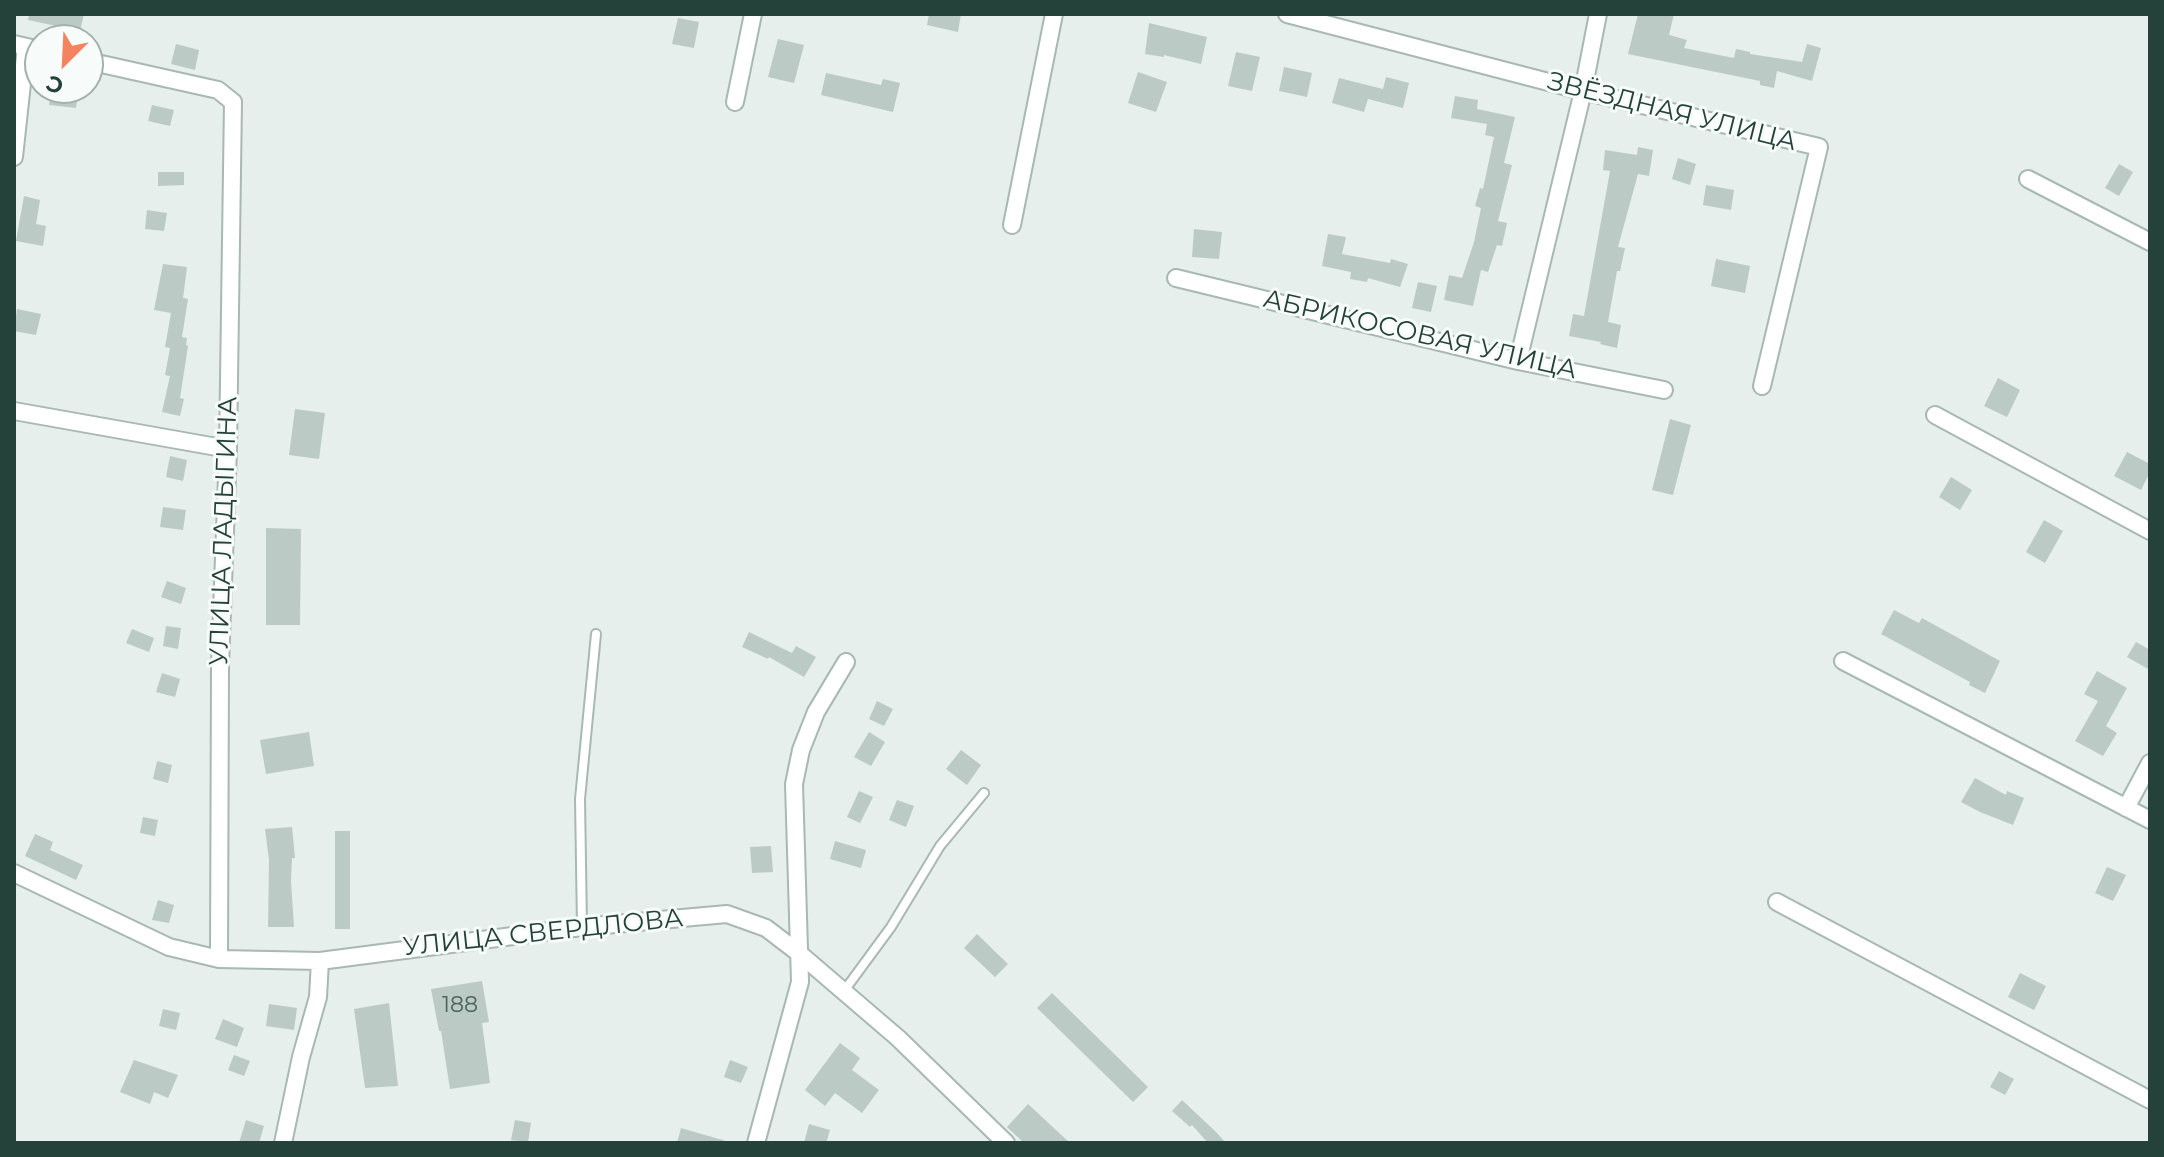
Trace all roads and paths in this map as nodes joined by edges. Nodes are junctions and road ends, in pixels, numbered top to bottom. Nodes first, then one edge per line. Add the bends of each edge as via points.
1 (753, 14) edge
2 (1054, 14) edge
3 (1287, 14) edge
4 (1598, 14) edge
5 (104, 65) edge
6 (24, 72) edge
7 (1583, 91) junction
8 (735, 102) dead end
9 (14, 157) edge
10 (2028, 179) dead end
11 (1012, 225) dead end
12 (2150, 242) edge
13 (1176, 278) dead end
14 (1518, 361) junction
15 (1762, 386) dead end
16 (1664, 390) dead end
17 (14, 411) edge
18 (1935, 415) dead end
19 (228, 449) junction
20 (2150, 531) edge
21 (596, 634) dead end
22 (1843, 661) dead end
23 (846, 662) dead end
24 (2150, 763) edge
25 (984, 793) dead end
26 (2126, 808) junction
27 (2150, 820) edge
28 (14, 873) edge
29 (1777, 902) dead end
30 (582, 927) junction
31 (800, 954) junction
32 (219, 959) junction
33 (320, 961) junction
34 (844, 991) junction
35 (2150, 1100) edge
36 (283, 1143) edge
37 (756, 1143) edge
38 (1006, 1143) edge

1 - 8 street
2 - 11 street
3 - 7 street, ЗВЁЗДНАЯ УЛИЦА
4 - 7 street
5 - 19 street, УЛИЦА ЛАДЫГИНА via 218,90 233,102
6 - 9 street
7 - 14 street
7 - 15 street, ЗВЁЗДНАЯ УЛИЦА via 1819,147
10 - 12 street
13 - 14 street, АБРИКОСОВАЯ УЛИЦА
14 - 16 street, АБРИКОСОВАЯ УЛИЦА
17 - 19 street
18 - 20 street
19 - 32 street, УЛИЦА ЛАДЫГИНА via 220,666
21 - 30 lane via 580,799
22 - 26 street
23 - 31 street via 816,712 794,784
24 - 26 street
25 - 34 lane via 940,846
26 - 27 street
28 - 32 street, УЛИЦА СВЕРДЛОВА via 169,947
29 - 35 street
30 - 31 street, УЛИЦА СВЕРДЛОВА via 727,914 766,928
30 - 33 street, УЛИЦА СВЕРДЛОВА
31 - 34 street, УЛИЦА СВЕРДЛОВА
31 - 37 street via 800,982
32 - 33 street, УЛИЦА СВЕРДЛОВА
33 - 36 street via 318,997
34 - 38 street, УЛИЦА СВЕРДЛОВА

